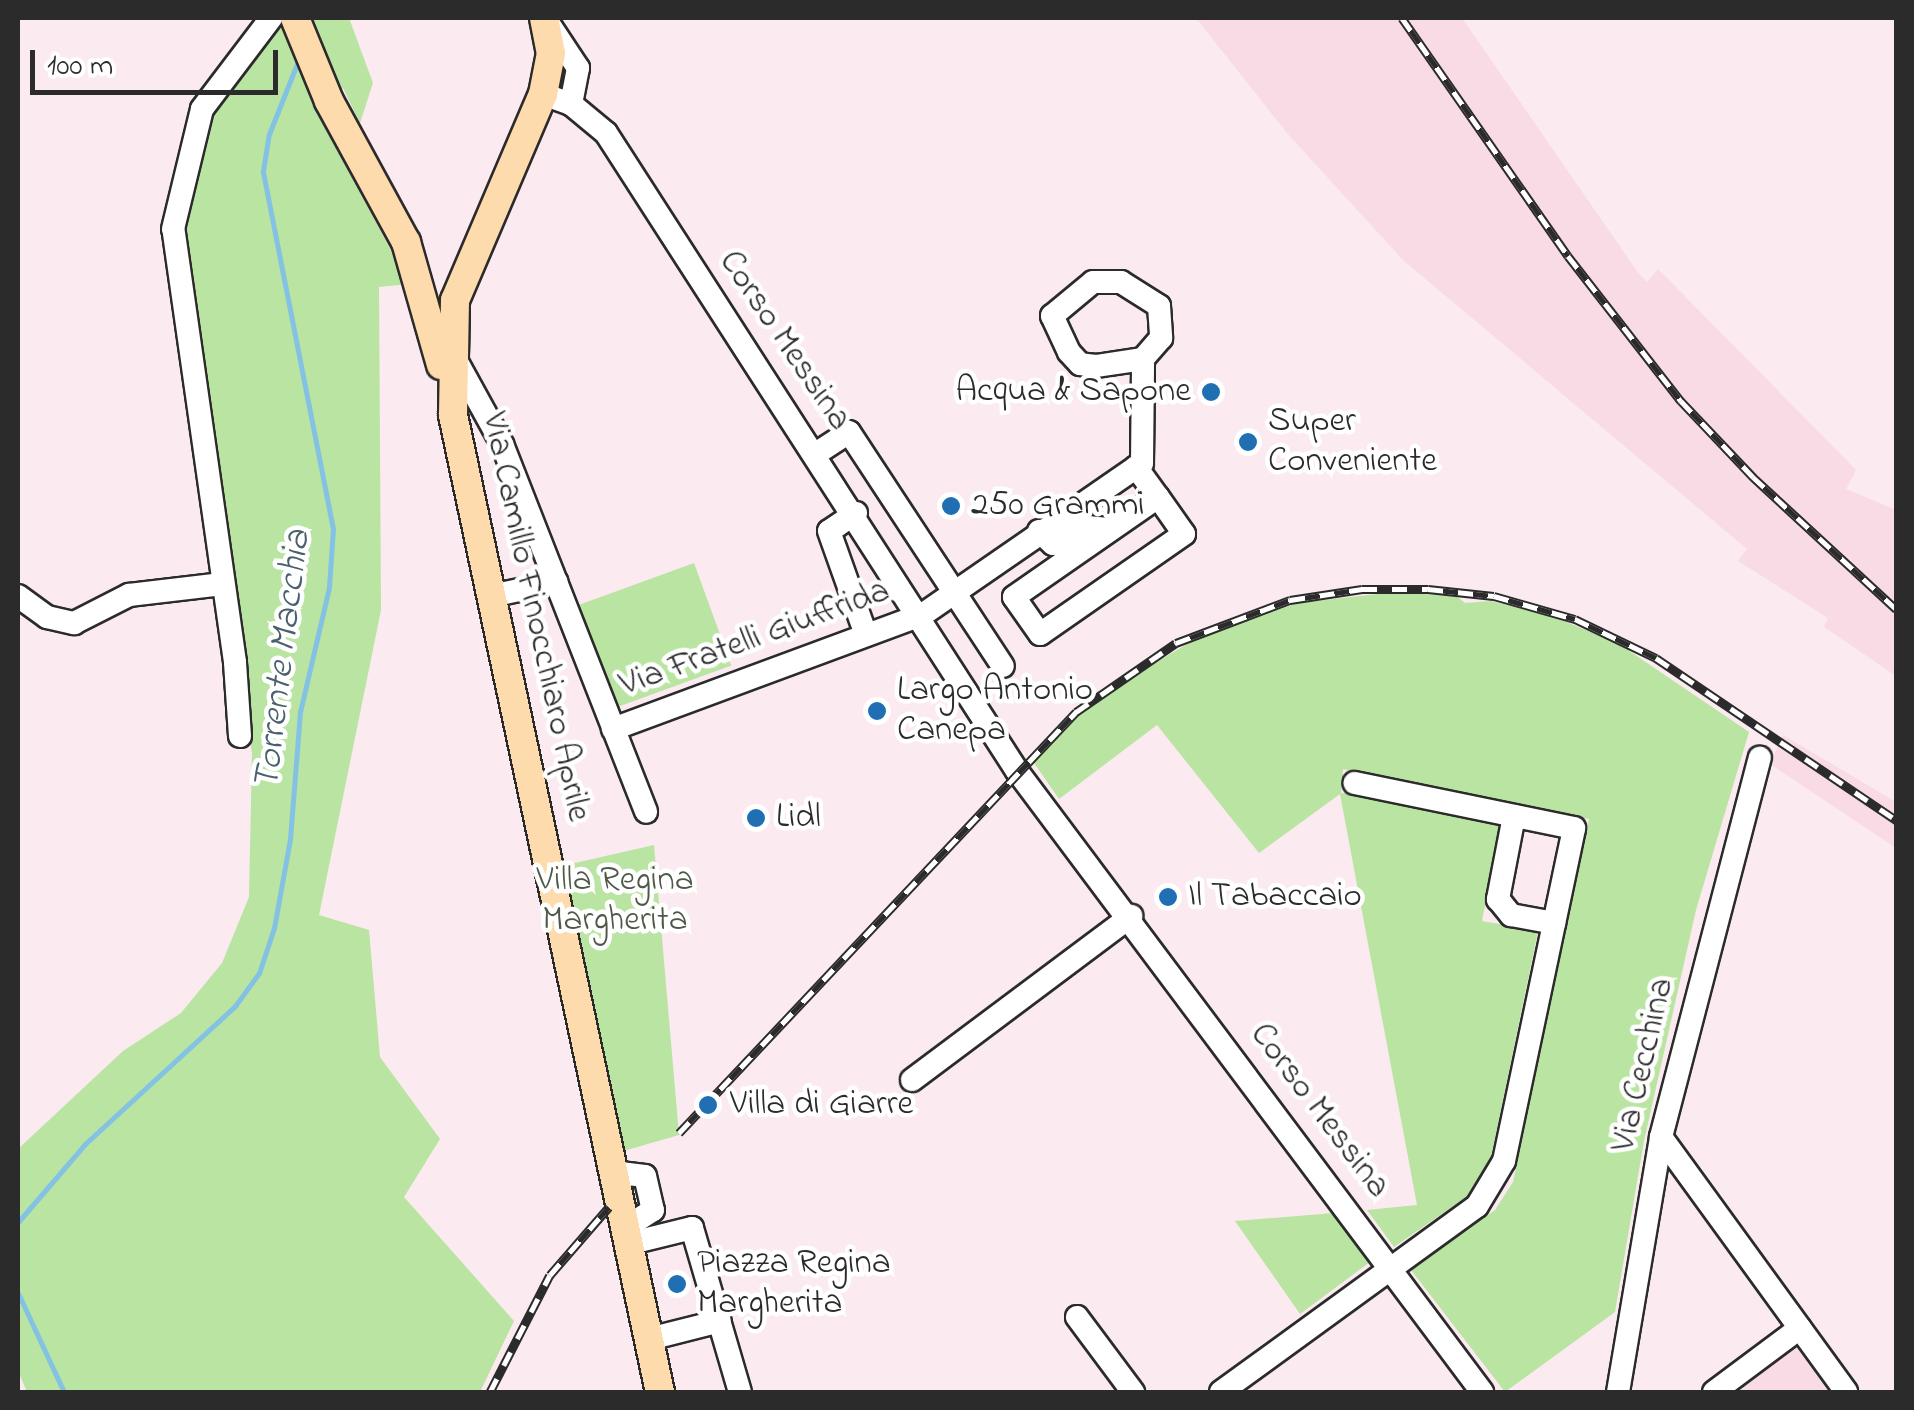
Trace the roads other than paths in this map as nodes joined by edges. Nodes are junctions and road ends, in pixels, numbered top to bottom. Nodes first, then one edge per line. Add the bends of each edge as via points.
1 (272, 18) edge
2 (296, 18) edge
3 (545, 18) edge
4 (543, 94) junction
5 (571, 104) junction
6 (406, 242) junction
7 (459, 284) junction
8 (451, 350) junction
9 (1143, 360) junction
10 (453, 415) junction
11 (817, 453) junction
12 (1136, 467) junction
13 (1158, 498) junction
14 (856, 513) junction
15 (1039, 532) junction
16 (1104, 534) junction
17 (1122, 577) junction
18 (557, 582) junction
19 (222, 584) junction
20 (953, 590) junction
21 (18, 596) edge
22 (491, 596) junction
23 (925, 620) junction
24 (866, 635) junction
25 (1003, 666) dead end
26 (612, 730) junction
27 (240, 736) dead end
28 (1760, 758) dead end
29 (1355, 783) dead end
30 (646, 812) dead end
31 (1514, 816) junction
32 (1130, 916) junction
33 (1554, 923) junction
34 (912, 1080) dead end
35 (1661, 1137) junction
36 (626, 1236) junction
37 (1391, 1267) junction
38 (1077, 1317) dead end
39 (1800, 1328) junction
40 (723, 1332) junction
41 (649, 1339) junction
42 (660, 1392) edge
43 (740, 1392) edge
44 (1133, 1392) edge
45 (1221, 1392) edge
46 (1482, 1392) edge
47 (1618, 1392) edge
48 (1714, 1392) edge
49 (1846, 1392) edge

1 - 19 street via 202,109 175,202 173,250
2 - 6 main road via 329,101
3 - 4 main road, Via Camillo Finocchiaro Aprile via 551,54
3 - 5 street via 578,68
4 - 5 street
4 - 7 main road, Via Camillo Finocchiaro Aprile
5 - 11 street, Corso Messina via 606,133
6 - 7 main road via 436,290 449,292
6 - 10 main road
7 - 8 main road, Via Camillo Finocchiaro Aprile
8 - 10 main road, Via Camillo Finocchiaro Aprile
8 - 18 street via 502,444
9 - 9 street via 1161,338 1164,322 1146,294 1121,282 1092,282 1052,316 1080,364
9 - 12 street via 1142,463
10 - 22 main road, Via Camillo Finocchiaro Aprile
11 - 14 street, Corso Messina
11 - 20 street via 849,432
12 - 13 street
12 - 15 street, Via Fratelli Giuffrida
13 - 16 street
13 - 17 street via 1184,534
14 - 23 street, Corso Messina
14 - 24 street via 829,530
15 - 16 street via 1052,544 1087,527
15 - 20 street, Via Fratelli Giuffrida
16 - 17 street
16 - 17 street via 1014,597 1040,634
18 - 22 street
18 - 26 street
19 - 21 street via 129,594 74,623 47,617
19 - 27 street
20 - 23 street, Via Fratelli Giuffrida
20 - 25 street
22 - 36 main road, Via Camillo Finocchiaro Aprile
23 - 24 street, Via Fratelli Giuffrida
23 - 32 street, Corso Messina via 1018,770
24 - 26 street, Via Fratelli Giuffrida
26 - 30 street
28 - 35 street, Via Cecchina
29 - 31 street
31 - 33 street via 1498,900 1511,915
31 - 33 street via 1574,828
32 - 34 street
32 - 37 street, Corso Messina
33 - 37 street via 1501,1174 1477,1206
35 - 39 street
35 - 47 street, Via Cecchina
36 - 40 street via 692,1228
36 - 41 main road, Via Camillo Finocchiaro Aprile
37 - 45 street
37 - 46 street, Corso Messina
38 - 44 street
39 - 48 street
39 - 49 street
40 - 41 street
40 - 43 street
41 - 42 main road, Via Camillo Finocchiaro Aprile

